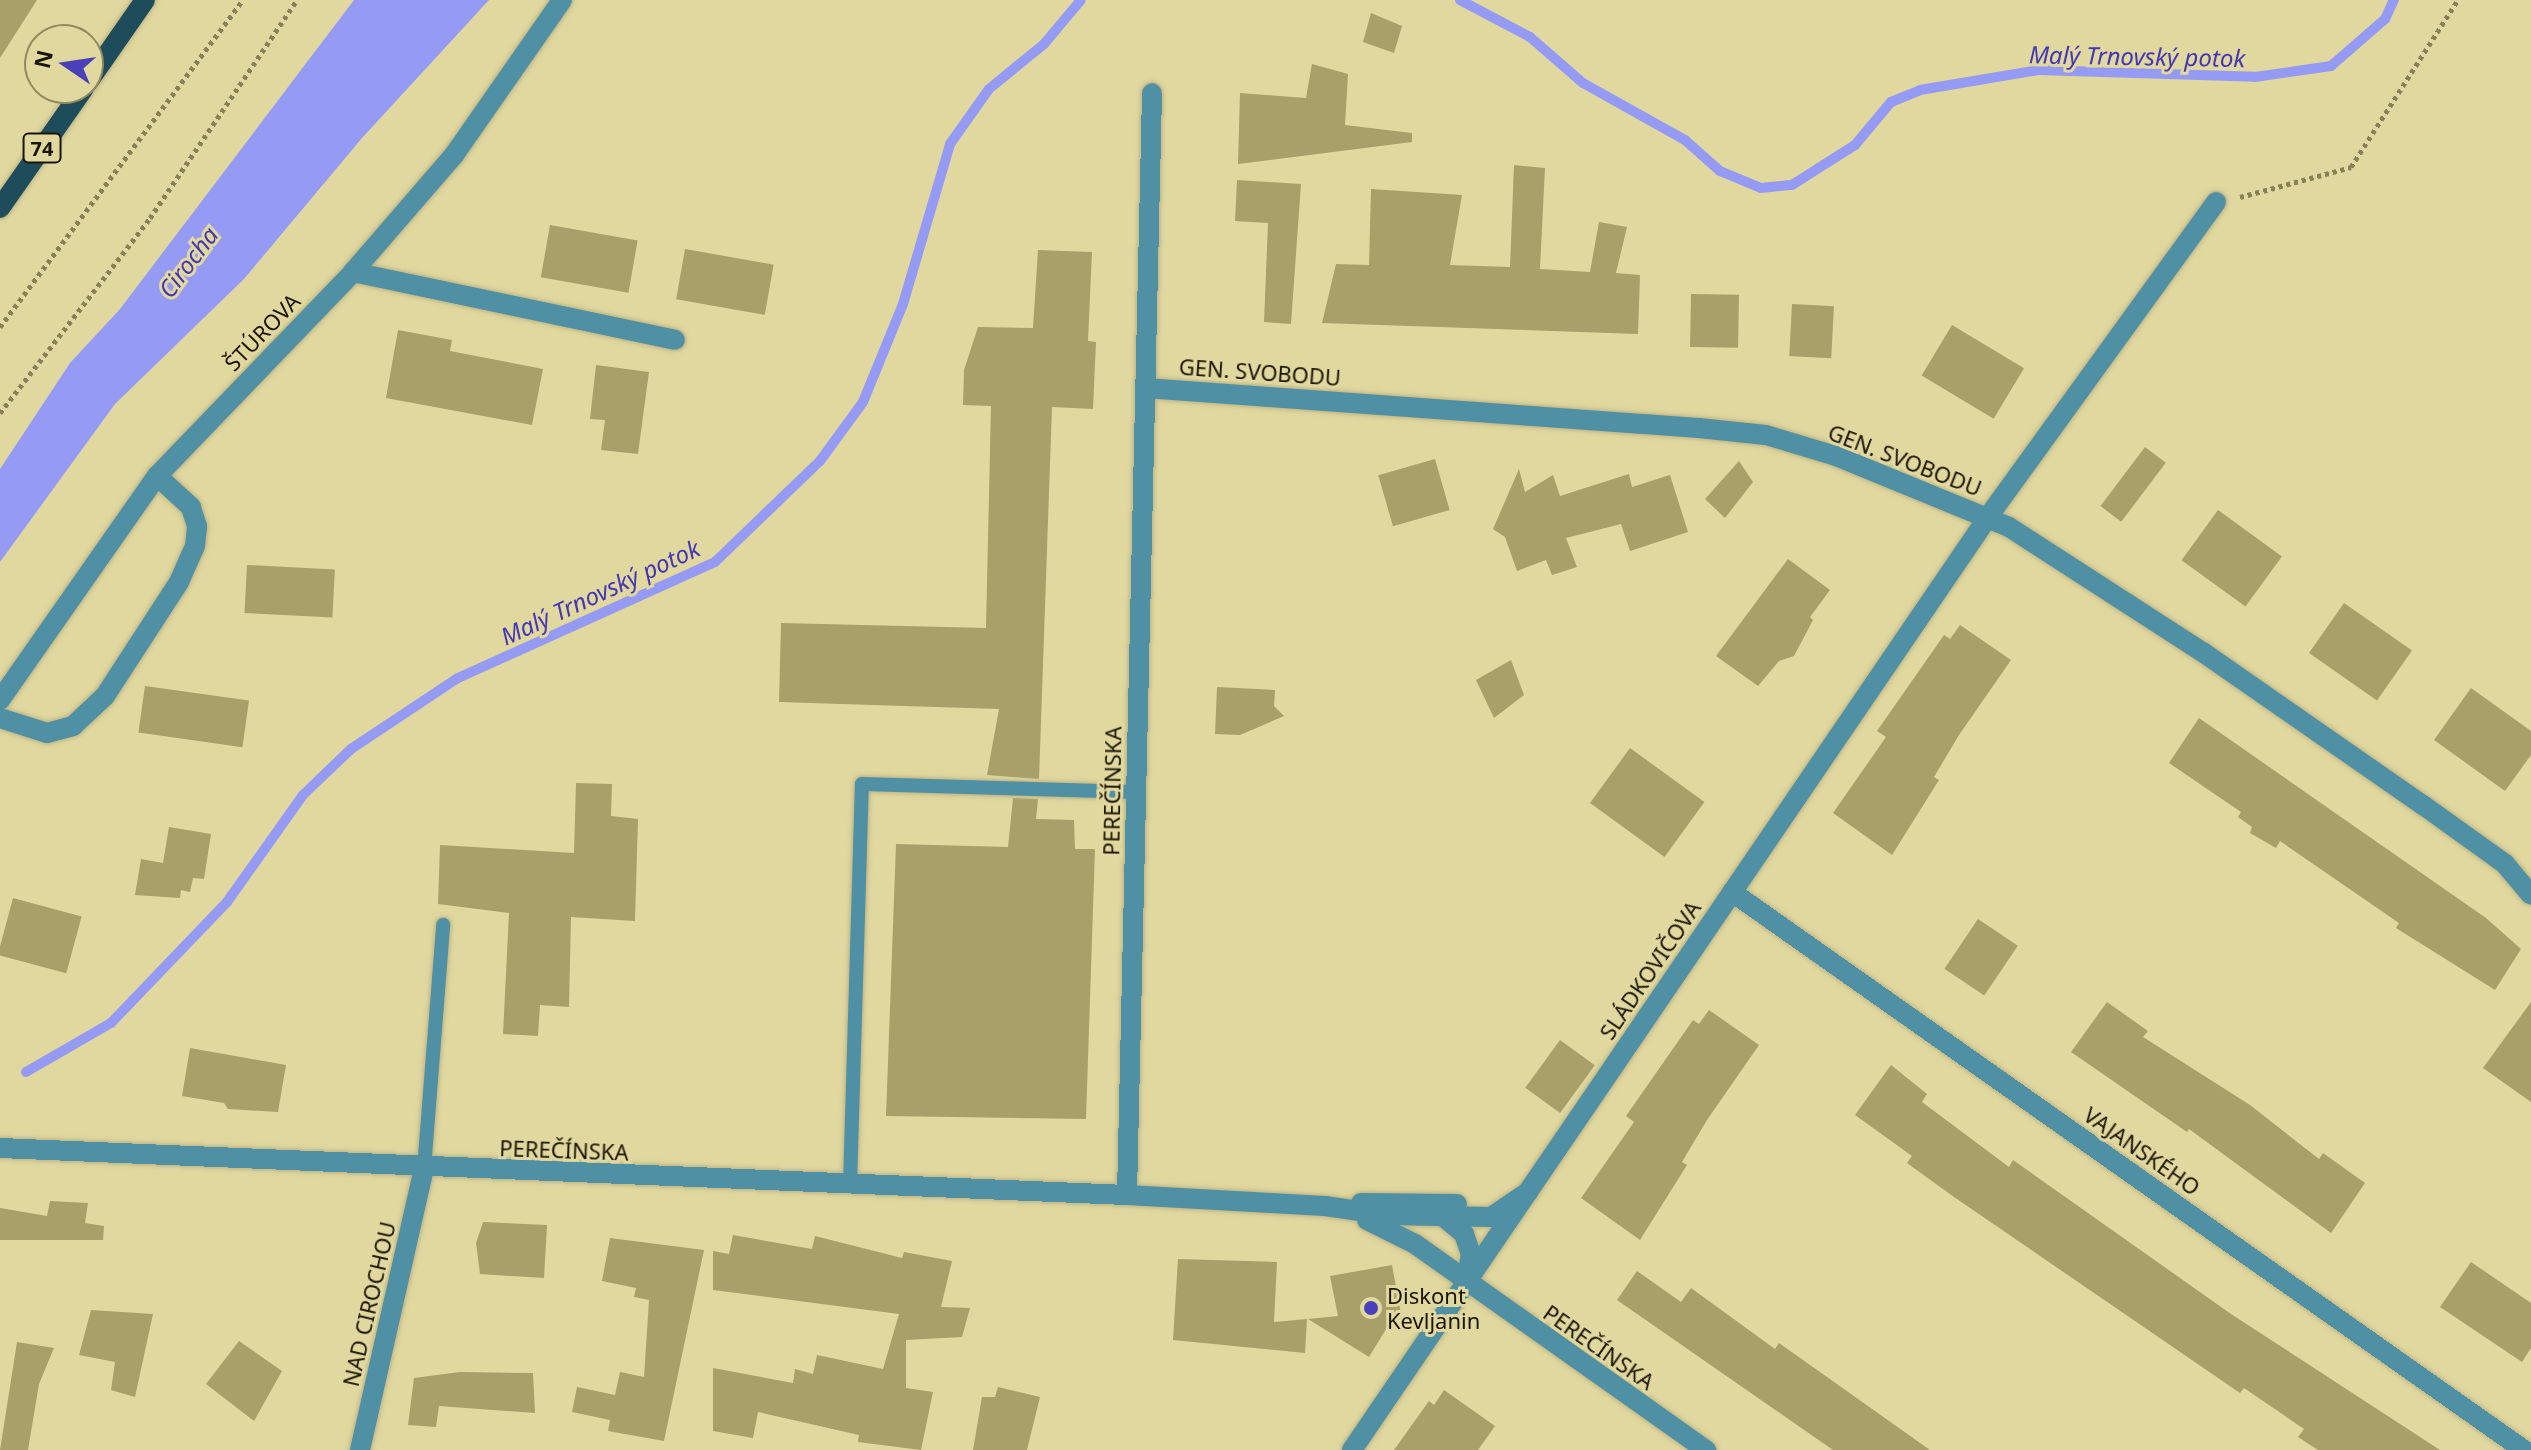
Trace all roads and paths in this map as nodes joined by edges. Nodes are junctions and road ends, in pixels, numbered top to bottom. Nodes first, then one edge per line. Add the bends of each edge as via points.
1 (145, 0) edge
2 (243, 0) edge
3 (297, 0) edge
4 (562, 0) edge
5 (2458, 0) edge
6 (104, 59) edge
7 (1152, 93) dead end
8 (73, 104) edge
9 (2216, 202) joint
10 (0, 208) edge
11 (353, 272) junction
12 (0, 327) edge
13 (675, 340) dead end
14 (1145, 388) junction
15 (0, 413) edge
16 (157, 476) junction
17 (1988, 517) junction
18 (0, 700) edge
19 (0, 718) edge
20 (1136, 792) junction
21 (1732, 892) junction
22 (2531, 895) edge
23 (443, 925) dead end
24 (0, 1148) edge
25 (424, 1169) junction
26 (850, 1185) junction
27 (1528, 1192) junction
28 (1127, 1195) junction
29 (1401, 1201) junction
30 (1325, 1206) junction
31 (1446, 1217) junction
32 (1437, 1263) junction
33 (1465, 1283) junction
34 (1442, 1317) junction
35 (360, 1450) edge
36 (1352, 1450) edge
37 (1706, 1450) edge
38 (2524, 1450) edge

1 - 6 main road
2 - 12 path
3 - 15 path via 150,218
4 - 11 street, ŠTÚROVA via 454,155
5 - 9 path via 2351,167 2292,187
7 - 14 street, PEREČÍNSKA
8 - 10 main road, 74
9 - 17 street, SLÁDKOVIČOVA
11 - 13 street
11 - 16 street, ŠTÚROVA
14 - 17 street, GEN. SVOBODU via 1766,435 1836,456
14 - 20 street, PEREČÍNSKA
16 - 18 street, ŠTÚROVA
16 - 19 street via 191,507 195,546 179,582 113,684 73,726 47,733
17 - 21 street, SLÁDKOVIČOVA
17 - 22 street, GEN. SVOBODU via 2204,653 2384,778 2505,864
20 - 26 lane via 862,784
20 - 28 street, PEREČÍNSKA
21 - 27 street, SLÁDKOVIČOVA
21 - 38 street, VAJANSKÉHO
23 - 25 lane
24 - 25 street, PEREČÍNSKA
25 - 26 street, PEREČÍNSKA
25 - 35 street, NAD CIROCHOU
26 - 28 street, PEREČÍNSKA
27 - 29 street, PEREČÍNSKA via 1469,1204
27 - 31 street, PEREČÍNSKA via 1491,1217
27 - 33 street, SLÁDKOVIČOVA
28 - 30 street, PEREČÍNSKA
29 - 30 street, PEREČÍNSKA
29 - 31 street, PEREČÍNSKA
30 - 31 street, PEREČÍNSKA
30 - 32 street, PEREČÍNSKA via 1388,1227
31 - 33 street via 1464,1234 1471,1254
32 - 33 street, PEREČÍNSKA
32 - 34 street via 1449,1280
33 - 34 street, SLÁDKOVIČOVA
33 - 37 street, PEREČÍNSKA
34 - 36 street, SLÁDKOVIČOVA

